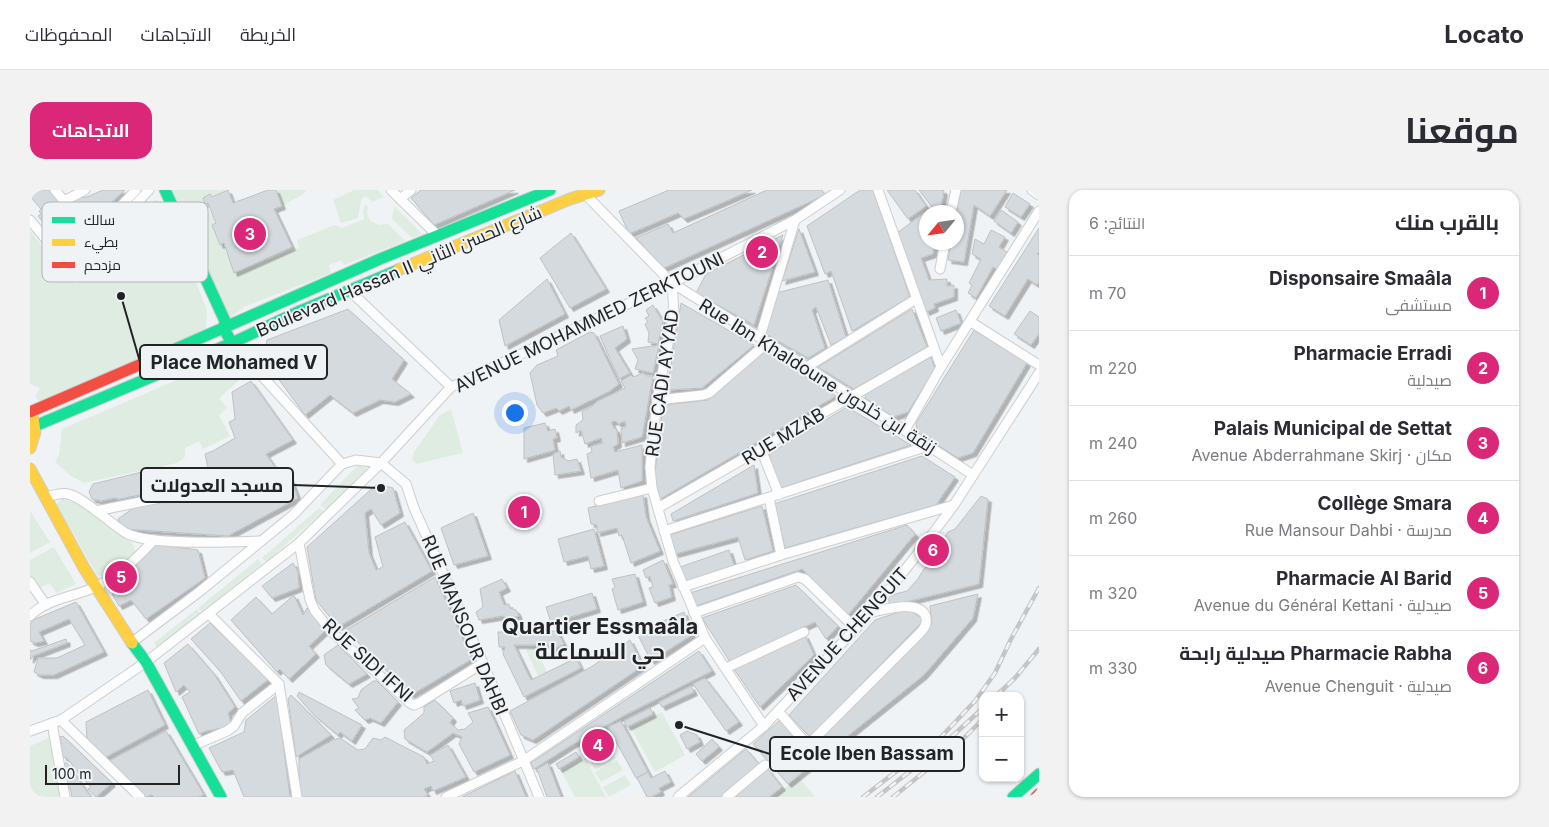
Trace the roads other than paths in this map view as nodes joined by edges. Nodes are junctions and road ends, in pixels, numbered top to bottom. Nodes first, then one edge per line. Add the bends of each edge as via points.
1 (55, 190) edge
2 (85, 190) edge
3 (136, 190) edge
4 (149, 190) edge
5 (165, 190) edge
6 (391, 190) edge
7 (411, 190) edge
8 (550, 190) edge
9 (599, 190) edge
10 (840, 190) edge
11 (878, 190) edge
12 (956, 190) edge
13 (1032, 190) edge
14 (584, 192) edge
15 (1039, 195) edge
16 (400, 199) junction
17 (64, 201) joint
18 (124, 202) edge
19 (138, 202) edge
20 (171, 202) edge
21 (953, 205) edge
22 (1039, 211) edge
23 (30, 220) edge
24 (795, 220) junction
25 (42, 235) edge
26 (438, 236) junction
27 (944, 250) edge
28 (940, 269) dead end
29 (207, 282) edge
30 (672, 284) junction
31 (349, 290) junction
32 (916, 299) junction
33 (971, 322) junction
34 (227, 325) junction
35 (764, 340) junction
36 (235, 342) junction
37 (934, 349) junction
38 (1039, 365) edge
39 (807, 367) junction
40 (941, 367) junction
41 (1039, 373) edge
42 (451, 387) junction
43 (851, 395) junction
44 (657, 400) junction
45 (30, 412) edge
46 (35, 426) junction
47 (905, 430) junction
48 (928, 446) junction
49 (30, 448) edge
50 (761, 449) junction
51 (381, 462) junction
52 (342, 464) junction
53 (30, 469) edge
54 (973, 475) junction
55 (219, 486) dead end
56 (652, 488) junction
57 (45, 497) junction
58 (774, 497) junction
59 (599, 501) dead end
60 (954, 505) junction
61 (658, 508) junction
62 (96, 511) junction
63 (664, 531) junction
64 (154, 540) junction
65 (260, 541) junction
66 (299, 543) junction
67 (782, 555) junction
68 (30, 582) edge
69 (95, 587) junction
70 (683, 587) junction
71 (46, 605) junction
72 (871, 612) junction
73 (209, 614) junction
74 (694, 614) junction
75 (30, 616) edge
76 (856, 629) junction
77 (804, 632) dead end
78 (705, 638) junction
79 (131, 643) junction
80 (146, 662) junction
81 (483, 663) junction
82 (726, 668) junction
83 (279, 684) junction
84 (778, 711) junction
85 (57, 721) junction
86 (764, 726) junction
87 (30, 731) edge
88 (192, 746) junction
89 (523, 761) junction
90 (765, 765) dead end
91 (1039, 774) edge
92 (1039, 794) edge
93 (65, 797) edge
94 (140, 797) edge
95 (221, 797) edge
96 (297, 797) edge
97 (446, 797) edge
98 (539, 797) edge
99 (678, 797) edge
100 (727, 797) edge
101 (1014, 797) edge
102 (1036, 797) edge

1 - 17 street
2 - 17 street
3 - 18 street
4 - 19 street
5 - 20 main road
6 - 16 street
7 - 16 street
8 - 26 main road, Boulevard Hassan II شارع الحسن الثاني
9 - 14 main road, Boulevard Hassan II شارع الحسن الثاني
10 - 24 street, AVENUE MOHAMMED ZERKTOUNI
11 - 32 street
12 - 21 street
13 - 15 street
14 - 30 street, Rue Ibn Khaldoune زنقة ابن خلدون
14 - 31 main road, Boulevard Hassan II شارع الحسن الثاني
16 - 26 street
22 - 33 street
23 - 25 street
24 - 30 street, AVENUE MOHAMMED ZERKTOUNI
24 - 35 street
26 - 34 main road, Boulevard Hassan II شارع الحسن الثاني
27 - 28 street
29 - 34 main road
30 - 35 street, Rue Ibn Khaldoune زنقة ابن خلدون
30 - 42 street, AVENUE MOHAMMED ZERKTOUNI
30 - 44 street, RUE CADI AYYAD via 674,313
31 - 36 main road, Boulevard Hassan II شارع الحسن الثاني
31 - 42 street
32 - 37 street
32 - 39 street
33 - 38 street
33 - 40 street
34 - 36 main road
34 - 45 main road, Boulevard Hassan II شارع الحسن الثاني
35 - 39 street, Rue Ibn Khaldoune زنقة ابن خلدون
35 - 44 street via 703,396
36 - 46 main road, Boulevard Hassan II شارع الحسن الثاني
36 - 52 street
37 - 40 street
37 - 43 street, RUE MZAB
39 - 43 street, Rue Ibn Khaldoune زنقة ابن خلدون
40 - 47 street
41 - 54 street, AVENUE CHENGUIT
42 - 51 street, AVENUE MOHAMMED ZERKTOUNI
43 - 47 street, Rue Ibn Khaldoune زنقة ابن خلدون
43 - 50 street, RUE MZAB
44 - 56 street, RUE CADI AYYAD via 650,467
45 - 46 main road
46 - 49 main road
47 - 48 street, Rue Ibn Khaldoune زنقة ابن خلدون
48 - 54 street, Rue Ibn Khaldoune زنقة ابن خلدون
48 - 58 street
50 - 58 street
50 - 61 street, RUE MZAB
51 - 52 street via 356,460
51 - 66 street, AVENUE MOHAMMED ZERKTOUNI
51 - 81 street, RUE MANSOUR DAHBI via 406,484
52 - 65 street via 293,515
53 - 57 main road
54 - 60 street, AVENUE CHENGUIT
55 - 62 street
56 - 59 street
56 - 61 street, RUE CADI AYYAD
57 - 62 street via 66,493
57 - 69 main road
58 - 63 street
58 - 67 street
60 - 67 street
60 - 72 street, AVENUE CHENGUIT
61 - 63 street, RUE CADI AYYAD
62 - 64 street via 133,536
63 - 70 street, RUE CADI AYYAD
64 - 65 street
64 - 69 street via 136,558
65 - 79 street via 200,592
66 - 73 street
66 - 81 street, RUE SIDI IFNI via 310,600 316,611 332,632 414,705
67 - 70 street
68 - 71 street
69 - 71 street
69 - 79 main road
70 - 74 street, RUE CADI AYYAD
71 - 75 street
72 - 76 street, AVENUE CHENGUIT
72 - 84 street via 918,607 925,616 925,625 811,742 804,741
73 - 80 street
73 - 83 street
74 - 76 street via 798,577 805,579
74 - 78 street, RUE CADI AYYAD
76 - 84 street, AVENUE CHENGUIT
77 - 82 street
78 - 82 street, RUE CADI AYYAD
78 - 89 street
79 - 80 main road
80 - 85 street
80 - 88 main road
81 - 89 street, RUE MANSOUR DAHBI
82 - 86 street, RUE CADI AYYAD
83 - 88 street via 242,713 227,732
83 - 96 street
84 - 86 street, AVENUE CHENGUIT
85 - 87 street
85 - 93 street
85 - 94 street
86 - 99 street, AVENUE CHENGUIT
88 - 95 main road
89 - 97 street
89 - 98 street, RUE MANSOUR DAHBI
90 - 100 street
91 - 101 main road
92 - 102 main road

